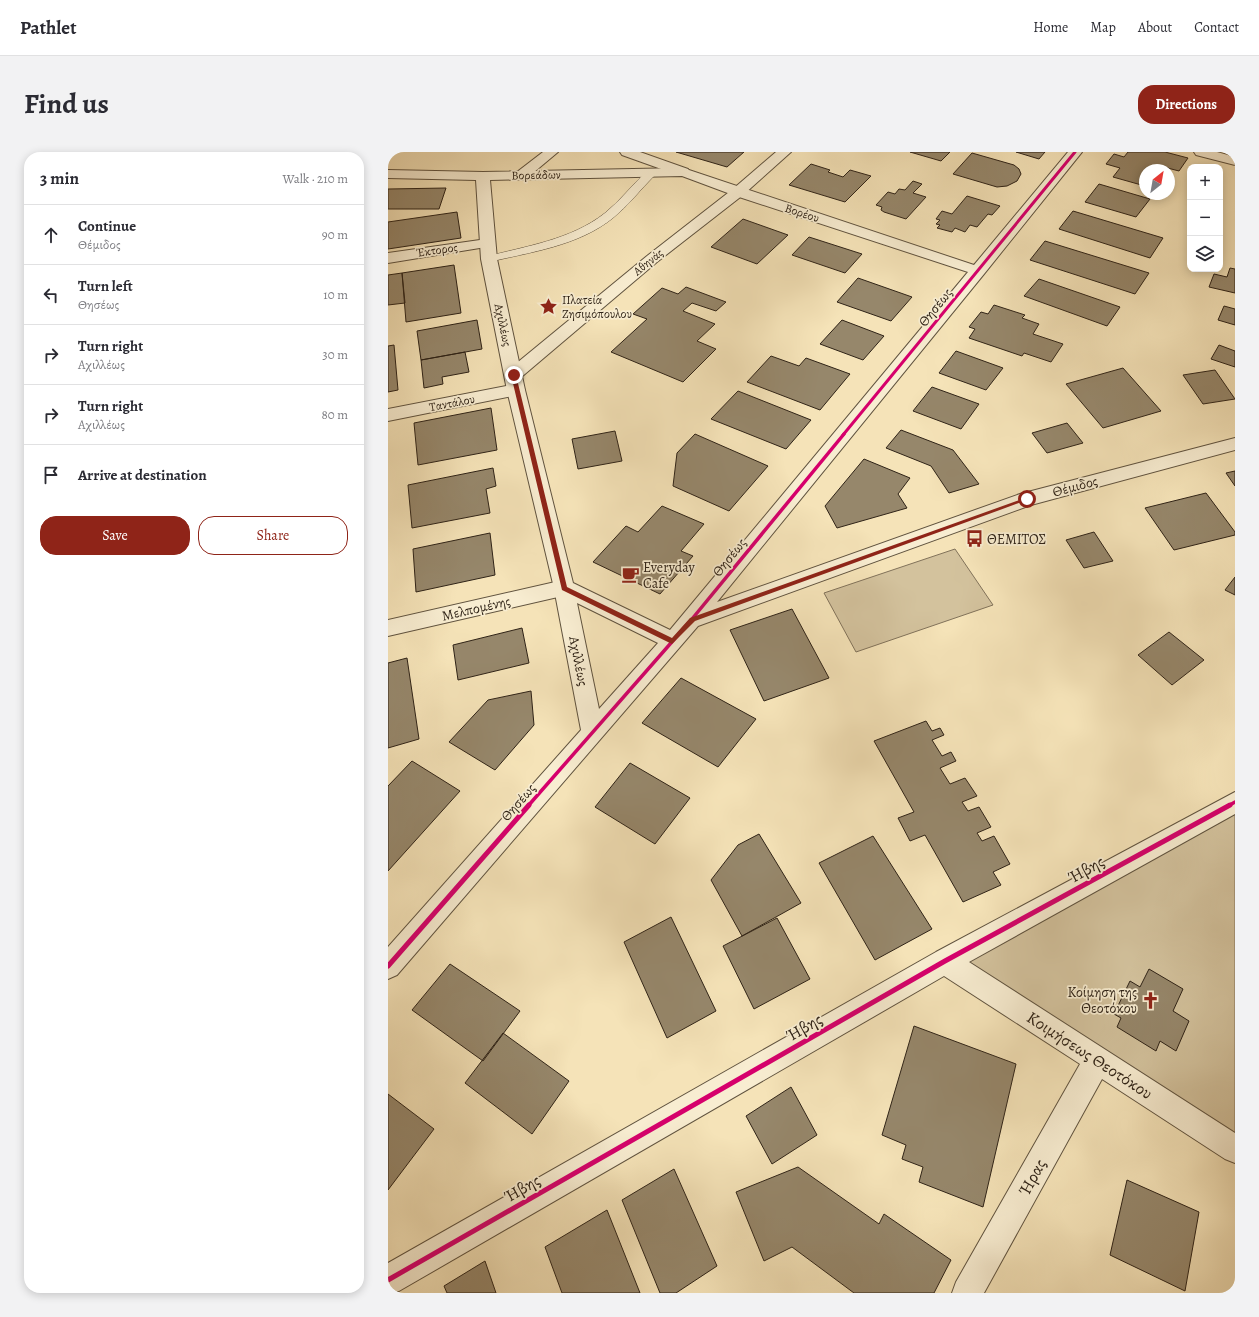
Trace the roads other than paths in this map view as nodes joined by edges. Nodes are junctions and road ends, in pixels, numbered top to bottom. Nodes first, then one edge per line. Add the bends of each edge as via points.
1 (551, 152) edge
2 (627, 152) edge
3 (784, 152) edge
4 (1075, 152) edge
5 (1201, 152) edge
6 (1235, 161) edge
7 (683, 172) junction
8 (388, 174) edge
9 (650, 174) junction
10 (522, 175) junction
11 (483, 176) junction
12 (738, 192) junction
13 (486, 243) junction
14 (388, 258) edge
15 (490, 259) junction
16 (979, 271) junction
17 (515, 382) junction
18 (388, 415) edge
19 (1235, 444) edge
20 (564, 588) junction
21 (692, 619) junction
22 (388, 628) edge
23 (672, 642) junction
24 (593, 733) junction
25 (1235, 802) edge
26 (945, 961) junction
27 (388, 966) edge
28 (1098, 1060) junction
29 (1235, 1149) edge
30 (388, 1280) edge
31 (967, 1293) edge

1 - 10 street
2 - 7 street, Βορέου
3 - 12 street, Αθηνάς
4 - 16 street, Θησέως
5 - 6 street
7 - 9 street, Βορεάδων
7 - 12 street, Βορέου
8 - 11 street, Βορεάδων
9 - 10 street, Βορεάδων
9 - 15 lane via 606,218 587,230 565,240
10 - 11 street, Βορεάδων
11 - 13 street, Αχιλλέως
12 - 16 street, Βορέου
12 - 17 street, Αθηνάς via 652,259
13 - 14 street, Έκτορος
13 - 15 street, Αχιλλέως
15 - 17 street, Αχιλλέως
16 - 21 street, Θησέως
17 - 18 street, Ταντάλου
17 - 20 street, Αχιλλέως
19 - 21 street, Θέμιδος via 1027,499
20 - 22 street, Μελπομένης
20 - 23 street
20 - 24 street, Αχιλλέως
21 - 23 street, Θησέως
23 - 24 street, Θησέως
24 - 27 street, Θησέως
25 - 26 street, Ήβης
26 - 28 street, Κοιμήσεως Θεοτόκου
26 - 30 street, Ήβης
28 - 29 street, Κοιμήσεως Θεοτόκου
28 - 31 street, Ήρας

